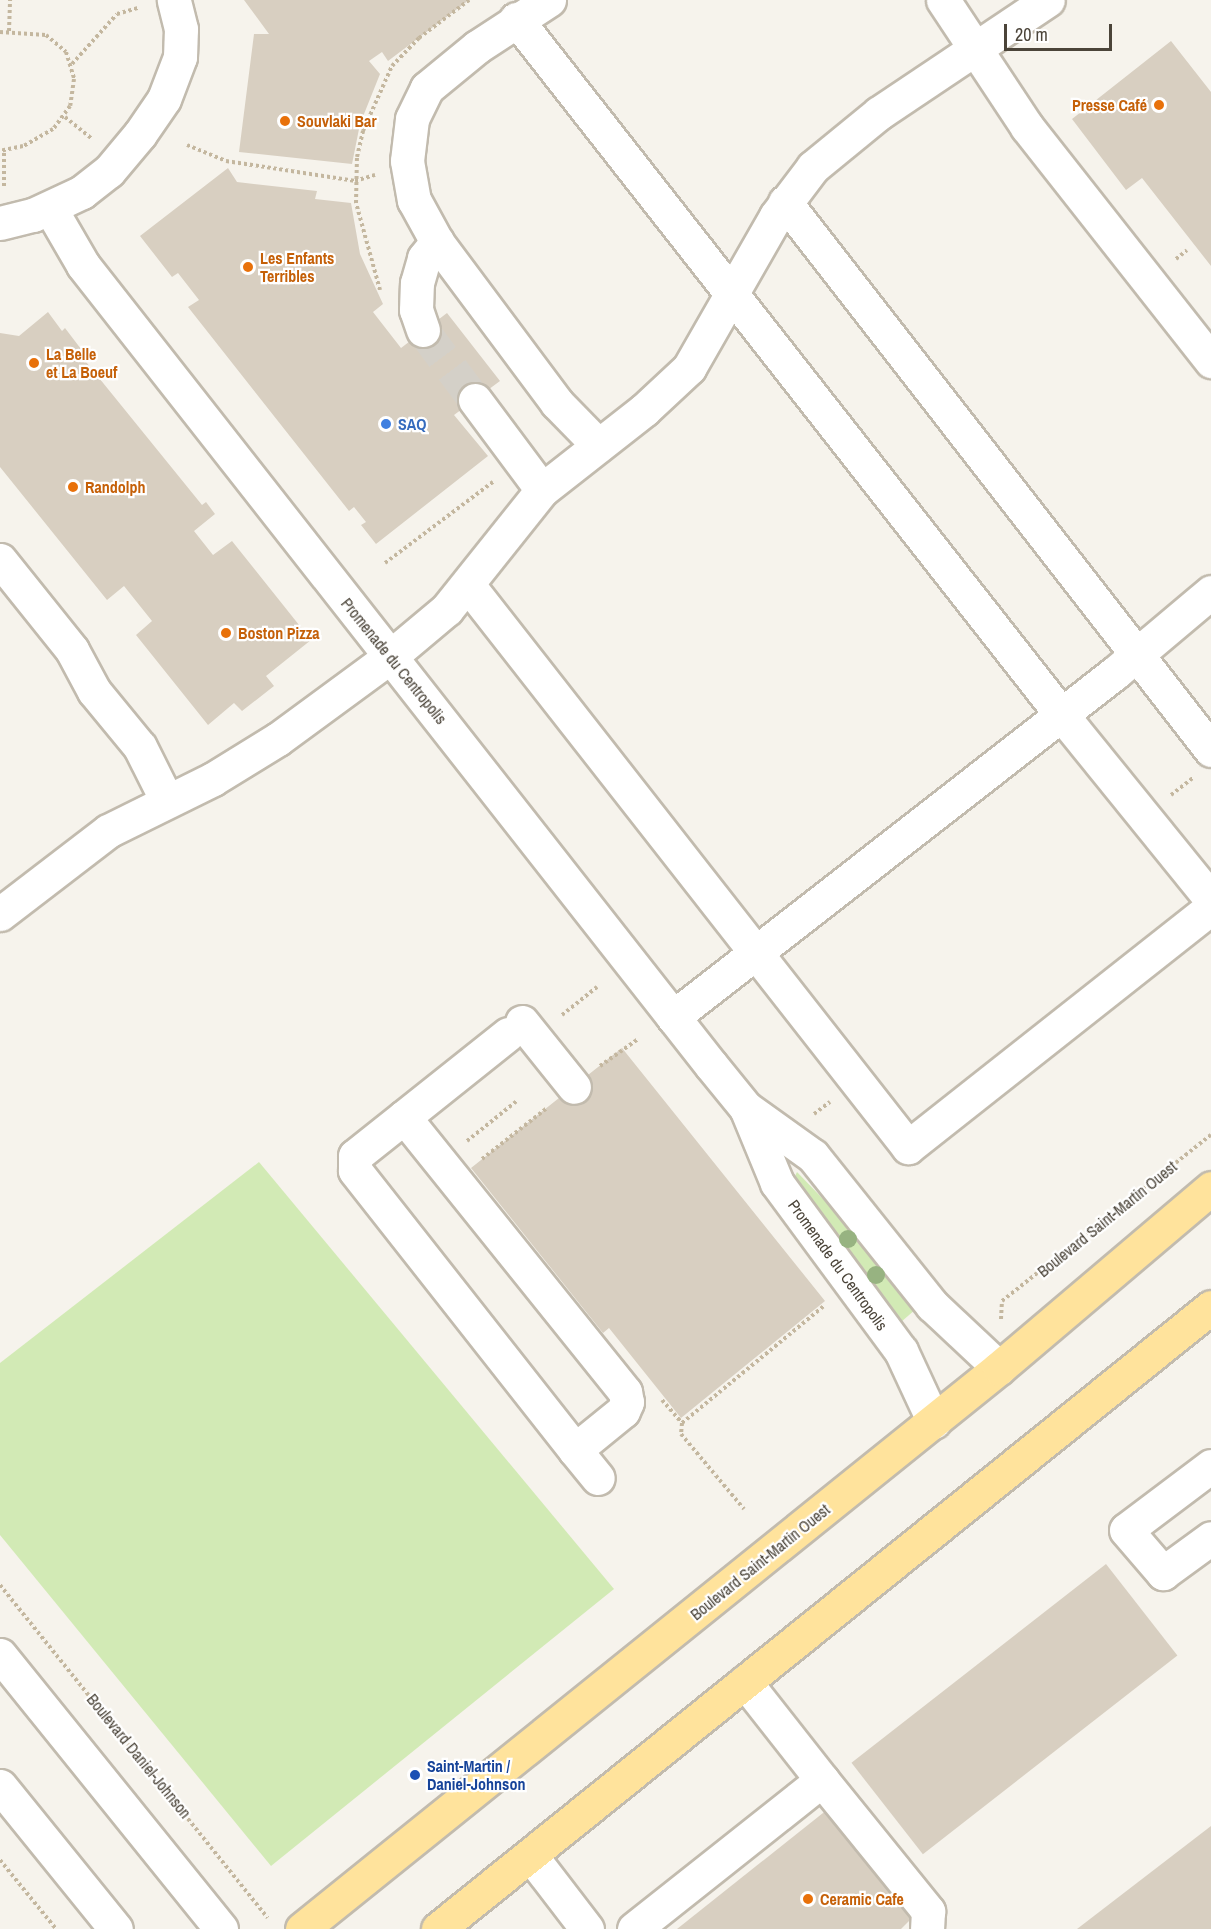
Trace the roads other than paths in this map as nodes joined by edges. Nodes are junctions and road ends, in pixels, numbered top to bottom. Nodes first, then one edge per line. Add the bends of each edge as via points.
1 (174, 0) edge
2 (549, 0) edge
3 (943, 0) edge
4 (1048, 0) edge
5 (516, 19) junction
6 (974, 47) junction
7 (785, 202) junction
8 (2, 208) edge
9 (50, 208) junction
10 (437, 242) junction
11 (733, 297) junction
12 (423, 330) tunnel mouth
13 (1211, 362) edge
14 (475, 400) tunnel mouth
15 (598, 445) junction
16 (542, 490) junction
17 (0, 560) edge
18 (468, 585) junction
19 (1211, 592) edge
20 (1139, 654) junction
21 (391, 656) junction
22 (1061, 714) junction
23 (1208, 741) edge
24 (167, 801) junction
25 (1211, 899) edge
26 (1211, 908) edge
27 (0, 914) edge
28 (756, 951) junction
29 (673, 1017) junction
30 (574, 1087) road end
31 (746, 1108) junction
32 (404, 1117) junction
33 (1211, 1188) edge
34 (1211, 1307) edge
35 (999, 1368) junction
36 (934, 1422) junction
37 (575, 1450) junction
38 (1211, 1466) edge
39 (598, 1478) dead end
40 (1211, 1538) edge
41 (0, 1655) edge
42 (745, 1682) junction
43 (822, 1780) junction
44 (0, 1786) edge
45 (531, 1856) junction
46 (116, 1929) edge
47 (221, 1929) edge
48 (302, 1929) edge
49 (438, 1929) edge
50 (587, 1929) edge
51 (634, 1929) edge
52 (927, 1929) edge

1 - 9 street via 181,29 180,57 164,99 109,171 82,192
2 - 5 street
3 - 6 street
4 - 6 street
5 - 10 street via 438,78 417,104 407,140 409,181 421,217
5 - 11 street
6 - 7 street via 837,146 813,167
6 - 13 street via 1027,127
7 - 11 street
7 - 20 street
8 - 9 street
9 - 21 street, Promenade du Centropolis via 83,265
10 - 12 street via 424,258 417,283 416,310
10 - 15 street via 558,403
11 - 15 street via 690,368
11 - 22 street
14 - 16 street
15 - 16 street
16 - 18 street
17 - 24 street via 72,650 94,691 140,747
18 - 21 street
18 - 28 street
19 - 20 street
20 - 22 street
20 - 23 street
21 - 24 street via 269,745
21 - 29 street, Promenade du Centropolis
22 - 25 street
22 - 28 street
24 - 27 street via 88,843
26 - 28 street via 908,1147
28 - 29 street
29 - 31 street, Promenade du Centropolis
30 - 32 street via 515,1028
31 - 35 street, Promenade du Centropolis via 813,1156 932,1305
31 - 36 street, Promenade du Centropolis via 777,1183 901,1351
32 - 37 street via 356,1156 356,1170
32 - 37 street via 625,1392 627,1402 623,1411
33 - 35 main road, Boulevard Saint-Martin Ouest
34 - 42 main road
35 - 36 main road, Boulevard Saint-Martin Ouest
36 - 48 main road, Boulevard Saint-Martin Ouest
37 - 39 street
38 - 40 street via 1126,1530 1163,1573
41 - 47 street
42 - 43 street
42 - 45 main road
43 - 51 street
43 - 52 street via 928,1911
44 - 46 street
45 - 49 main road
45 - 50 street

